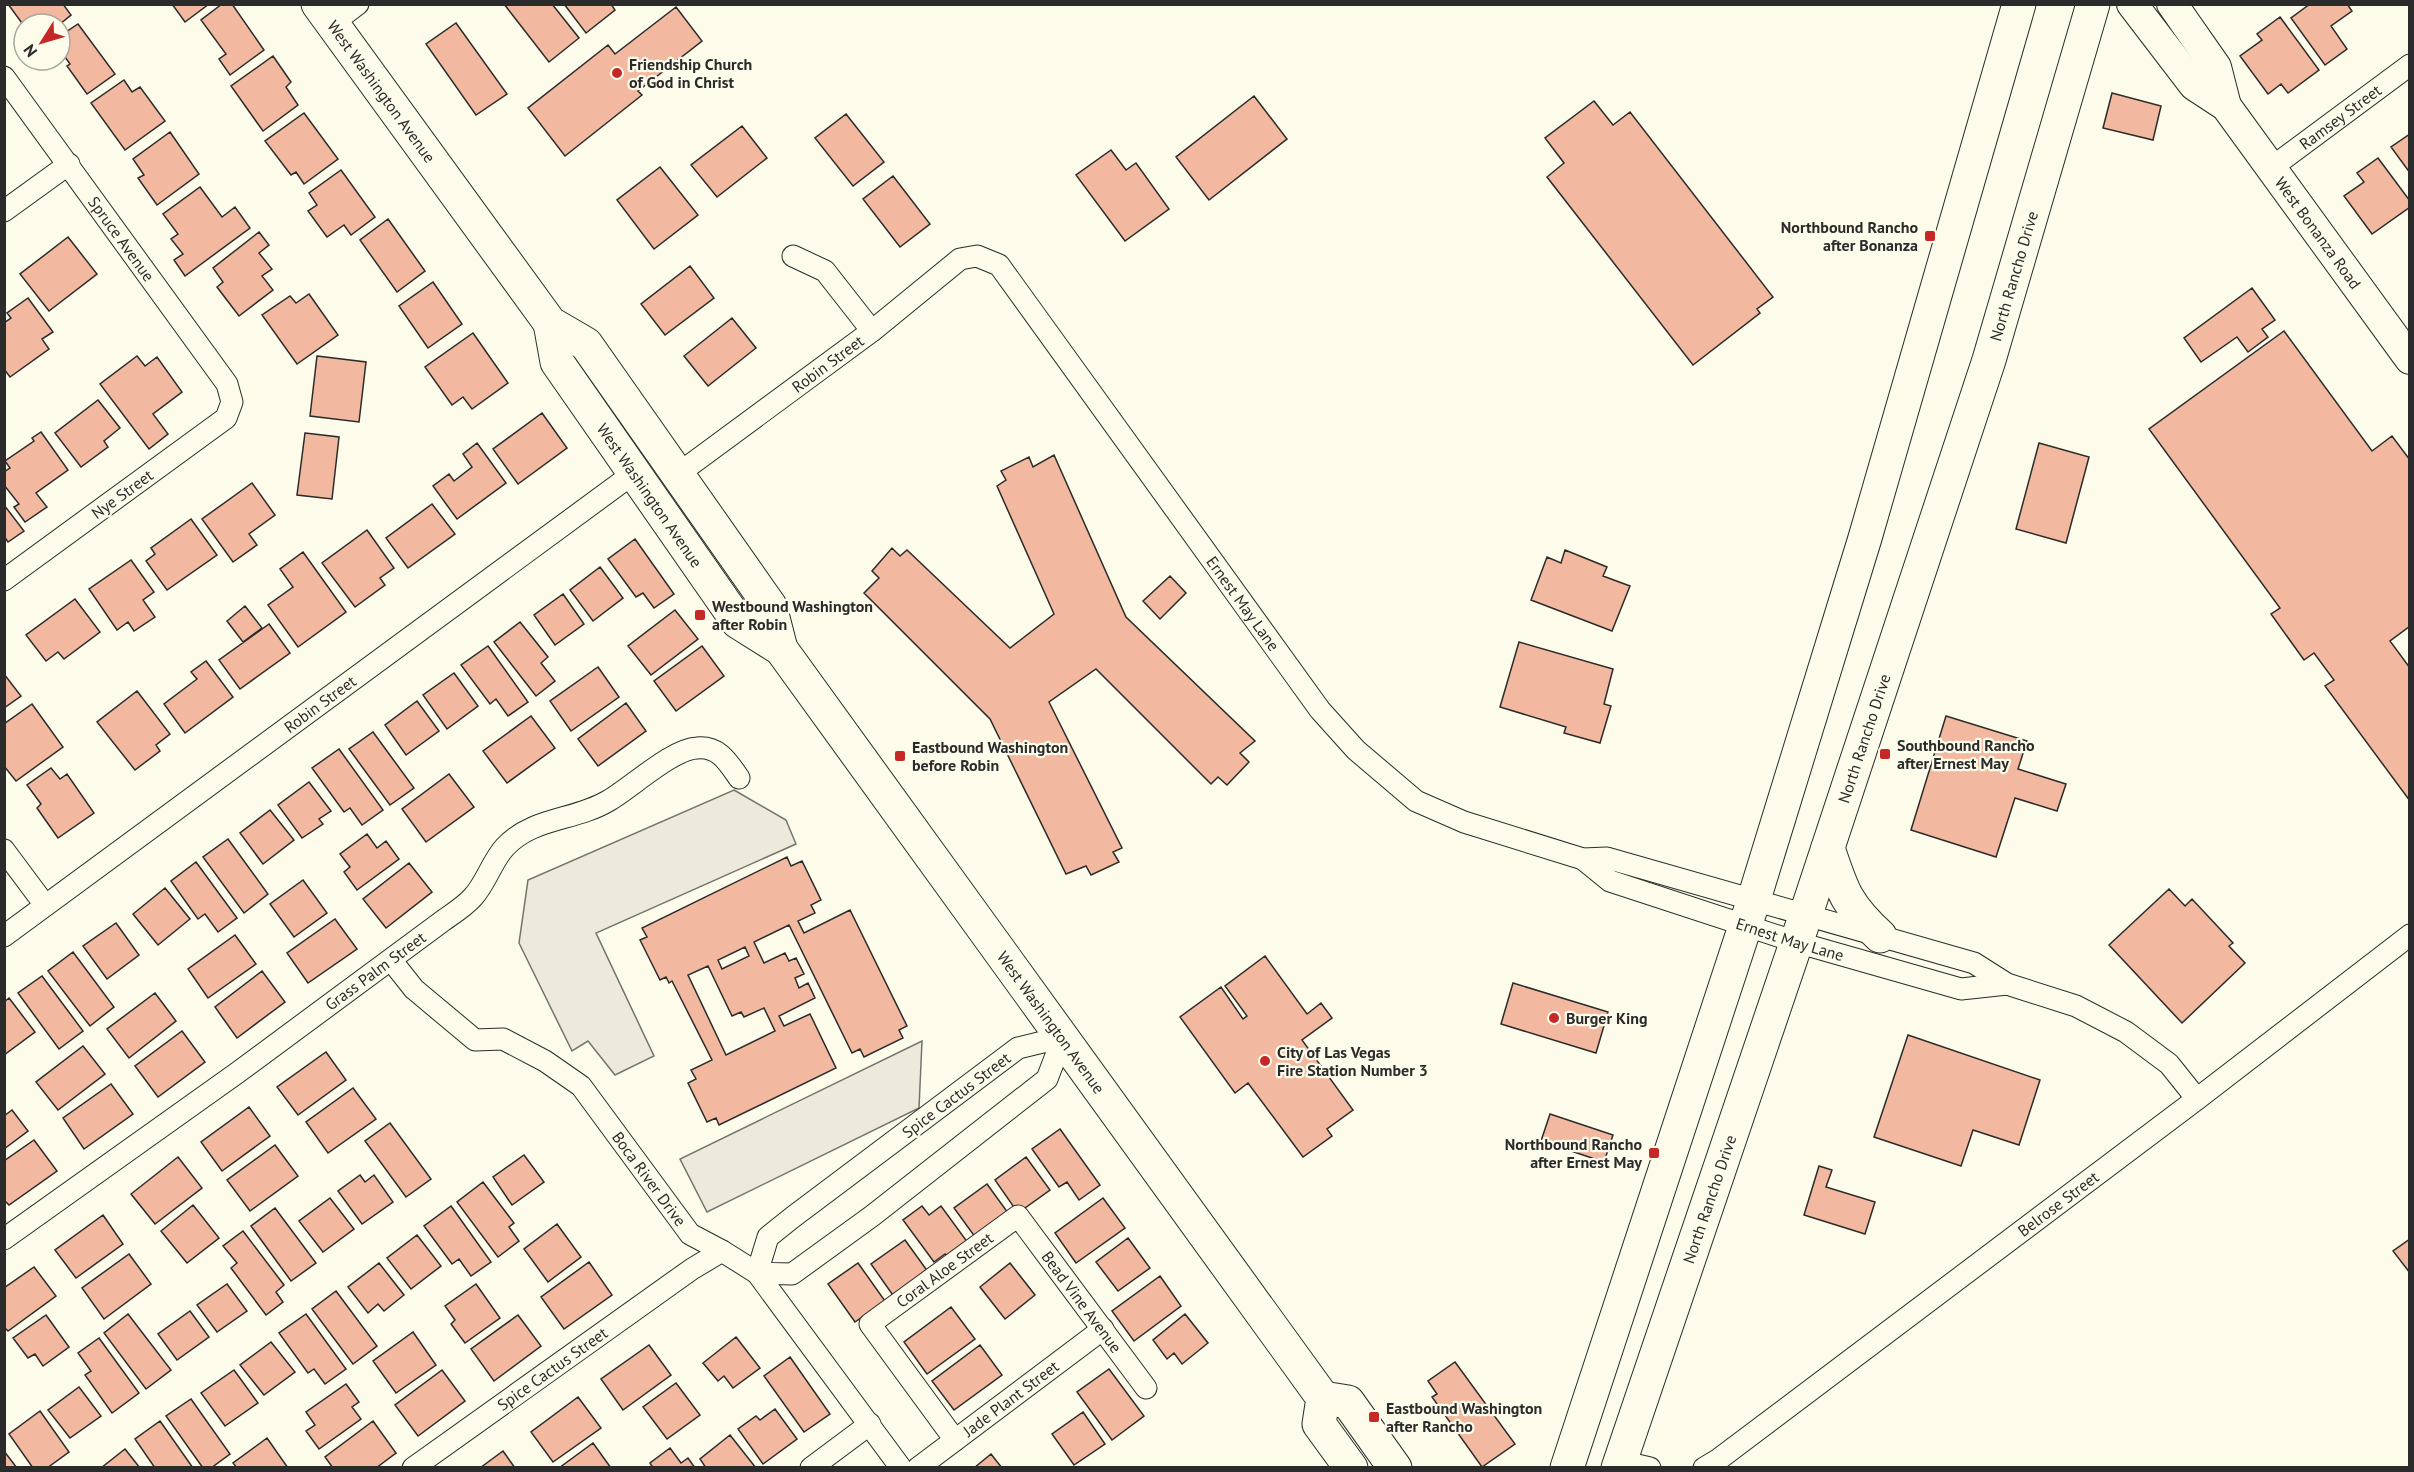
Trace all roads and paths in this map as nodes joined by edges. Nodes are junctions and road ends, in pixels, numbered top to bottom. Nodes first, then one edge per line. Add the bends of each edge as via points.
1 (358, 4) edge
2 (2019, 4) edge
3 (2093, 4) edge
4 (2132, 4) edge
5 (2172, 4) edge
6 (325, 14) edge
7 (2409, 65) edge
8 (4, 76) edge
9 (2226, 106) junction
10 (69, 164) junction
11 (2271, 168) junction
12 (4, 211) edge
13 (794, 256) dead end
14 (977, 256) joint
15 (550, 323) junction
16 (872, 331) junction
17 (2409, 359) edge
18 (557, 362) junction
19 (232, 402) joint
20 (634, 473) junction
21 (678, 474) junction
22 (4, 580) edge
23 (770, 606) junction
24 (781, 649) junction
25 (739, 778) dead end
26 (1828, 848) junction
27 (4, 850) edge
28 (45, 905) junction
29 (1750, 913) junction
30 (1801, 928) junction
31 (2409, 935) edge
32 (4, 936) edge
33 (1880, 936) junction
34 (391, 960) junction
35 (2007, 984) junction
36 (1063, 1037) junction
37 (2197, 1099) junction
38 (1018, 1216) joint
39 (4, 1239) edge
40 (722, 1251) junction
41 (757, 1273) junction
42 (1103, 1329) junction
43 (1146, 1388) dead end
44 (1323, 1398) junction
45 (870, 1424) junction
46 (955, 1440) junction
47 (1629, 1465) edge
48 (413, 1467) edge
49 (812, 1467) edge
50 (901, 1467) edge
51 (918, 1467) edge
52 (1351, 1467) edge
53 (1395, 1467) edge
54 (1567, 1467) edge
55 (1704, 1467) edge

1 - 6 street
2 - 29 main road via 1865,538
3 - 26 main road, North Rancho Drive via 1989,360
4 - 9 street, West Bonanza Road via 2194,85
5 - 9 street, West Bonanza Road via 2216,67
6 - 15 main road, West Washington Avenue
7 - 11 street, Ramsey Street
8 - 10 street, Spruce Avenue
9 - 11 street, West Bonanza Road
10 - 12 street
10 - 19 street, Spruce Avenue via 227,384
11 - 17 street, West Bonanza Road
13 - 16 street via 825,271
14 - 16 street, Robin Street via 960,259
14 - 29 street, Ernest May Lane via 999,265 1320,710 1356,750 1416,801 1464,822 1583,859 1607,858
15 - 18 main road, West Washington Avenue
15 - 21 main road, West Washington Avenue via 586,344
16 - 21 street, Robin Street
18 - 20 main road, West Washington Avenue
18 - 21 main road via 590,382 651,464 662,472
19 - 22 street, Nye Street via 226,418
20 - 23 main road via 667,491 722,564
20 - 24 main road, West Washington Avenue via 738,622
20 - 28 street, Robin Street
21 - 23 main road, West Washington Avenue
23 - 24 main road, West Washington Avenue
24 - 36 main road, West Washington Avenue
25 - 34 street, Grass Palm Street via 716,750 697,748 678,754 606,802 526,830 504,848 473,897
26 - 30 main road, North Rancho Drive
26 - 33 main road via 1848,901 1857,916
27 - 28 street
28 - 32 street, Robin Street
29 - 30 street, Ernest May Lane
29 - 30 street, Ernest May Lane
29 - 54 main road
30 - 33 street, Ernest May Lane
30 - 35 street, Ernest May Lane via 1961,988
30 - 47 main road, North Rancho Drive
31 - 37 street, Belrose Street
33 - 35 street, Ernest May Lane via 1974,963
34 - 39 street, Grass Palm Street
34 - 40 street, Boca River Drive via 414,989 475,1040 502,1039 545,1061 580,1086 690,1234
35 - 37 street, Ernest May Lane via 2076,1006 2126,1032 2169,1064
36 - 41 street, Spice Cactus Street via 1018,1048 793,1217 768,1237
36 - 41 street via 1047,1079 872,1216 792,1274
36 - 44 main road, West Washington Avenue
37 - 55 street, Belrose Street
38 - 42 street, Bead Vine Avenue
38 - 46 street, Coral Aloe Street via 870,1324
40 - 41 street, Boca River Drive
40 - 48 street, Spice Cactus Street
41 - 45 street, Boca River Drive
42 - 43 street, Bead Vine Avenue
42 - 46 street, Jade Plant Street
44 - 52 main road via 1319,1424
44 - 53 main road via 1348,1402
45 - 49 street
45 - 50 street, Boca River Drive
46 - 51 street, Jade Plant Street

